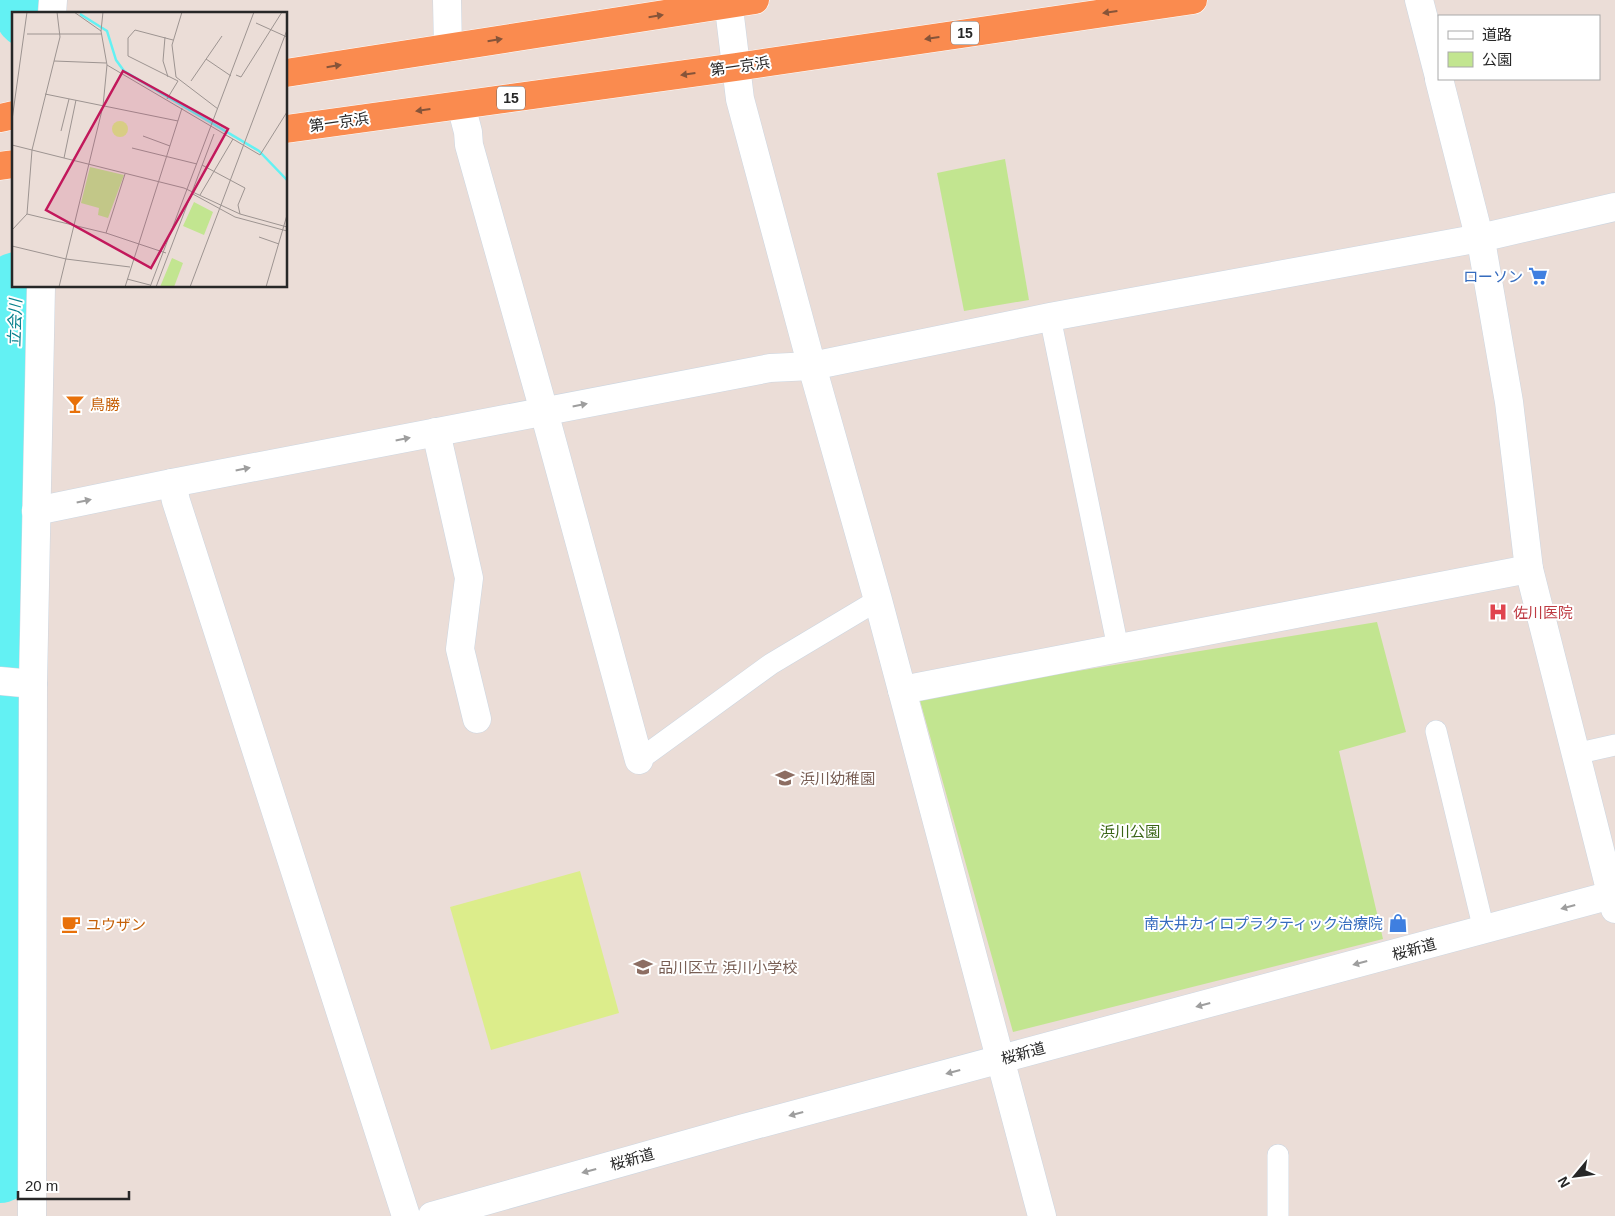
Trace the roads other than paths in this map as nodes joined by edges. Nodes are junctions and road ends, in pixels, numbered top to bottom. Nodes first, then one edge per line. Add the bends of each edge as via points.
1 (447, 0) edge
2 (1193, 0) edge
3 (1419, 0) edge
4 (744, 1) edge
5 (448, 48) junction
6 (736, 67) junction
7 (288, 73) edge
8 (1438, 74) edge
9 (1440, 80) edge
10 (461, 105) junction
11 (288, 129) edge
12 (1615, 207) edge
13 (1480, 238) junction
14 (41, 288) edge
15 (1050, 317) junction
16 (812, 366) junction
17 (544, 412) junction
18 (436, 432) junction
19 (172, 483) junction
20 (36, 511) junction
21 (1529, 569) junction
22 (878, 600) junction
23 (1118, 648) junction
24 (17, 682) edge
25 (902, 690) junction
26 (477, 719) dead end
27 (1436, 731) dead end
28 (1615, 745) edge
29 (1575, 754) junction
30 (639, 760) joint
31 (1614, 900) edge
32 (1484, 930) junction
33 (1000, 1059) junction
34 (1278, 1155) dead end
35 (32, 1216) edge
36 (406, 1216) edge
37 (432, 1216) edge
38 (1042, 1216) edge
39 (1278, 1216) edge

1 - 5 street
2 -> 6 highway, 第一京浜 / 15
3 - 8 street
5 -> 4 highway
4 - 6 street
7 -> 5 highway
6 -> 10 highway, 第一京浜 / 15
6 - 16 street via 740,99
9 - 13 street
10 -> 11 highway, 第一京浜 / 15
10 - 17 street via 468,145
12 - 13 street
13 - 15 street
13 - 21 street via 1509,402
14 - 20 street
15 - 16 street
15 - 23 lane
17 -> 16 street via 770,368
16 - 22 street
17 - 18 street
17 - 30 street
19 -> 18 street
18 - 26 street via 469,578 460,649
20 -> 19 street
19 - 36 street
20 - 24 street
21 - 23 street
21 - 29 street
22 - 25 street
22 - 30 lane via 771,664
23 - 25 street
24 - 35 street
25 - 33 street
27 - 32 lane
28 - 29 lane
29 - 31 street
31 -> 32 street, 桜新道
32 -> 33 street, 桜新道
33 -> 37 street, 桜新道
33 - 38 street
34 - 39 lane

